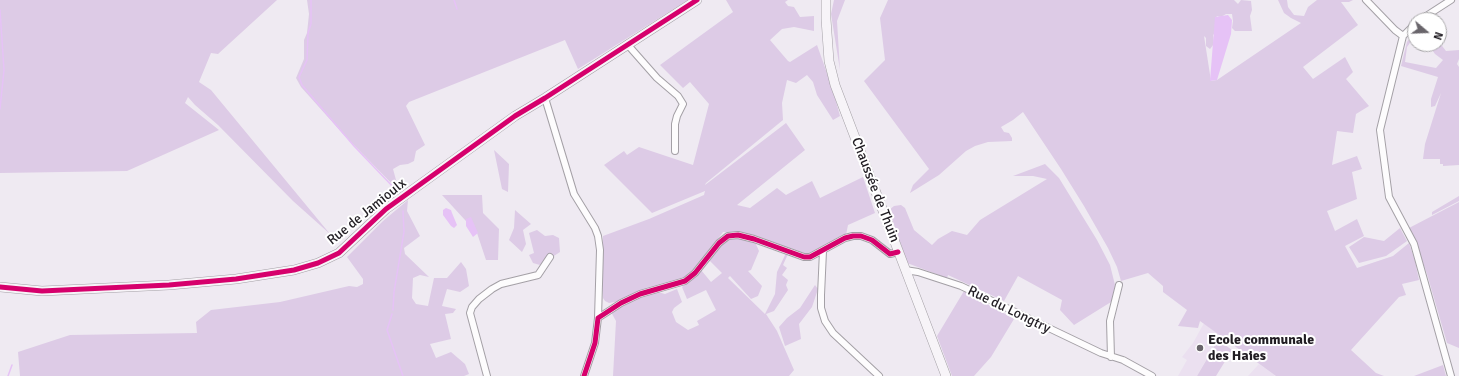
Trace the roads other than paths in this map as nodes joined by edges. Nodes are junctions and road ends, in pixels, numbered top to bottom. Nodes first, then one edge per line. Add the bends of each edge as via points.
1 (697, 0) edge
2 (826, 0) edge
3 (1366, 0) edge
4 (1451, 0) edge
5 (1432, 12) edge
6 (1407, 32) edge
7 (1403, 36) junction
8 (627, 44) junction
9 (545, 98) junction
10 (675, 151) dead end
11 (823, 251) junction
12 (898, 252) junction
13 (550, 257) dead end
14 (905, 270) junction
15 (1119, 285) dead end
16 (0, 287) edge
17 (598, 318) junction
18 (1111, 357) junction
19 (1144, 374) edge
20 (487, 376) edge
21 (584, 376) edge
22 (879, 376) edge
23 (946, 376) edge
24 (1152, 376) edge
25 (1451, 376) edge

1 - 8 street, Rue de Jamioulx
2 - 12 street, Chaussée de Thuin via 829,61 835,85
3 - 7 street
4 - 5 street
6 - 7 street
7 - 25 street via 1380,130 1381,141 1389,197 1414,244
8 - 9 street, Rue de Jamioulx
8 - 10 street via 683,104 675,124
9 - 16 street, Rue de Jamioulx via 515,116 386,209 339,253 318,263 236,280 42,291
9 - 17 street via 574,194 598,236
11 - 12 street via 845,238 861,236 872,240 890,254
11 - 17 street via 804,257 754,239 738,235 728,236 690,278 681,283 640,294
11 - 22 street via 820,295 826,322 833,333
12 - 14 street, Chaussée de Thuin
13 - 20 street via 538,275 501,284 472,307 470,313
14 - 18 street, Rue du Longtry via 961,286
14 - 23 street, Chaussée de Thuin
15 - 18 street via 1110,321
17 - 21 street via 595,343
18 - 19 street, Rue du Longtry via 1123,360
19 - 24 street, Rue du Longtry

